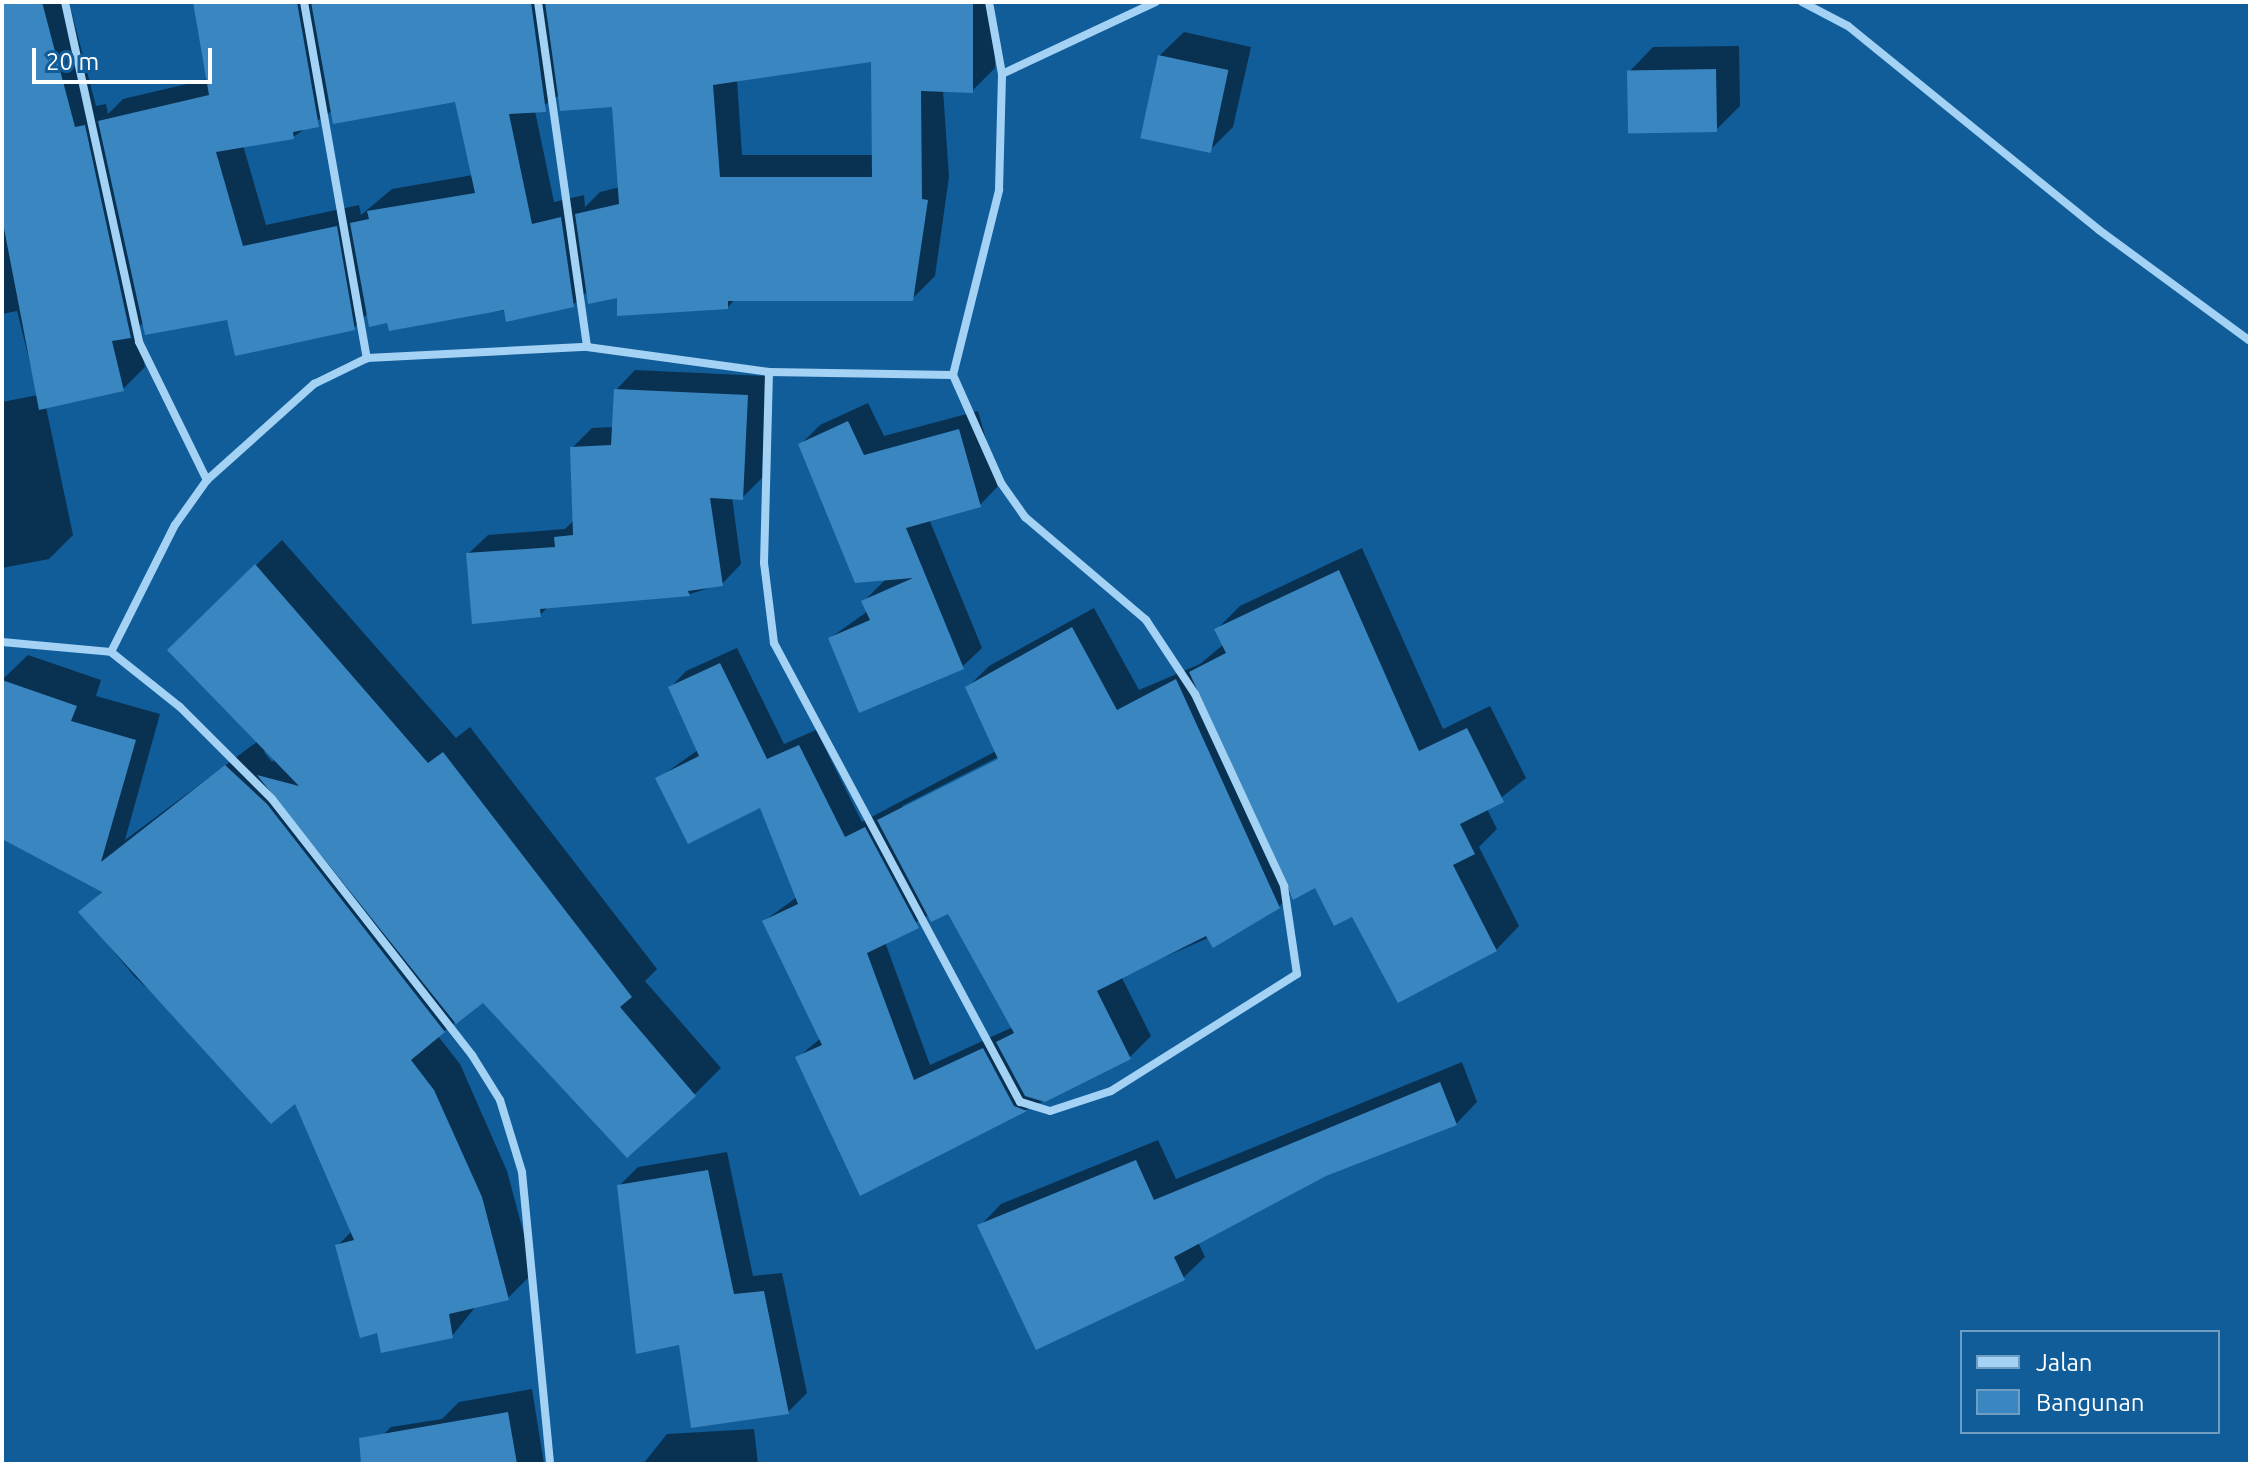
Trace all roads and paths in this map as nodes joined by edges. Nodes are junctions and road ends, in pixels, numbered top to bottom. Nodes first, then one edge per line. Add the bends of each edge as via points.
1 (65, 2) edge
2 (304, 2) edge
3 (538, 2) edge
4 (989, 2) edge
5 (1156, 2) edge
6 (1802, 2) edge
7 (1002, 74) junction
8 (2250, 341) edge
9 (587, 347) junction
10 (367, 358) junction
11 (769, 372) junction
12 (953, 375) junction
13 (207, 480) junction
14 (2, 642) edge
15 (111, 652) junction
16 (550, 1464) edge

1 - 13 street via 139,342
2 - 10 street
3 - 9 street
4 - 7 street
5 - 7 street
6 - 8 street via 1848,26 2099,230
7 - 12 street via 999,190
9 - 10 street
9 - 11 street
10 - 13 street via 291,401
11 - 12 street
11 - 12 street via 764,563 774,643 1005,1083 1020,1102 1050,1111 1111,1091 1269,997 1297,974 1296,942 1284,886 1195,694 1146,620 1025,517 1001,483
13 - 15 street via 175,525
14 - 15 street
15 - 16 street via 180,707 272,799 500,1100 522,1172

